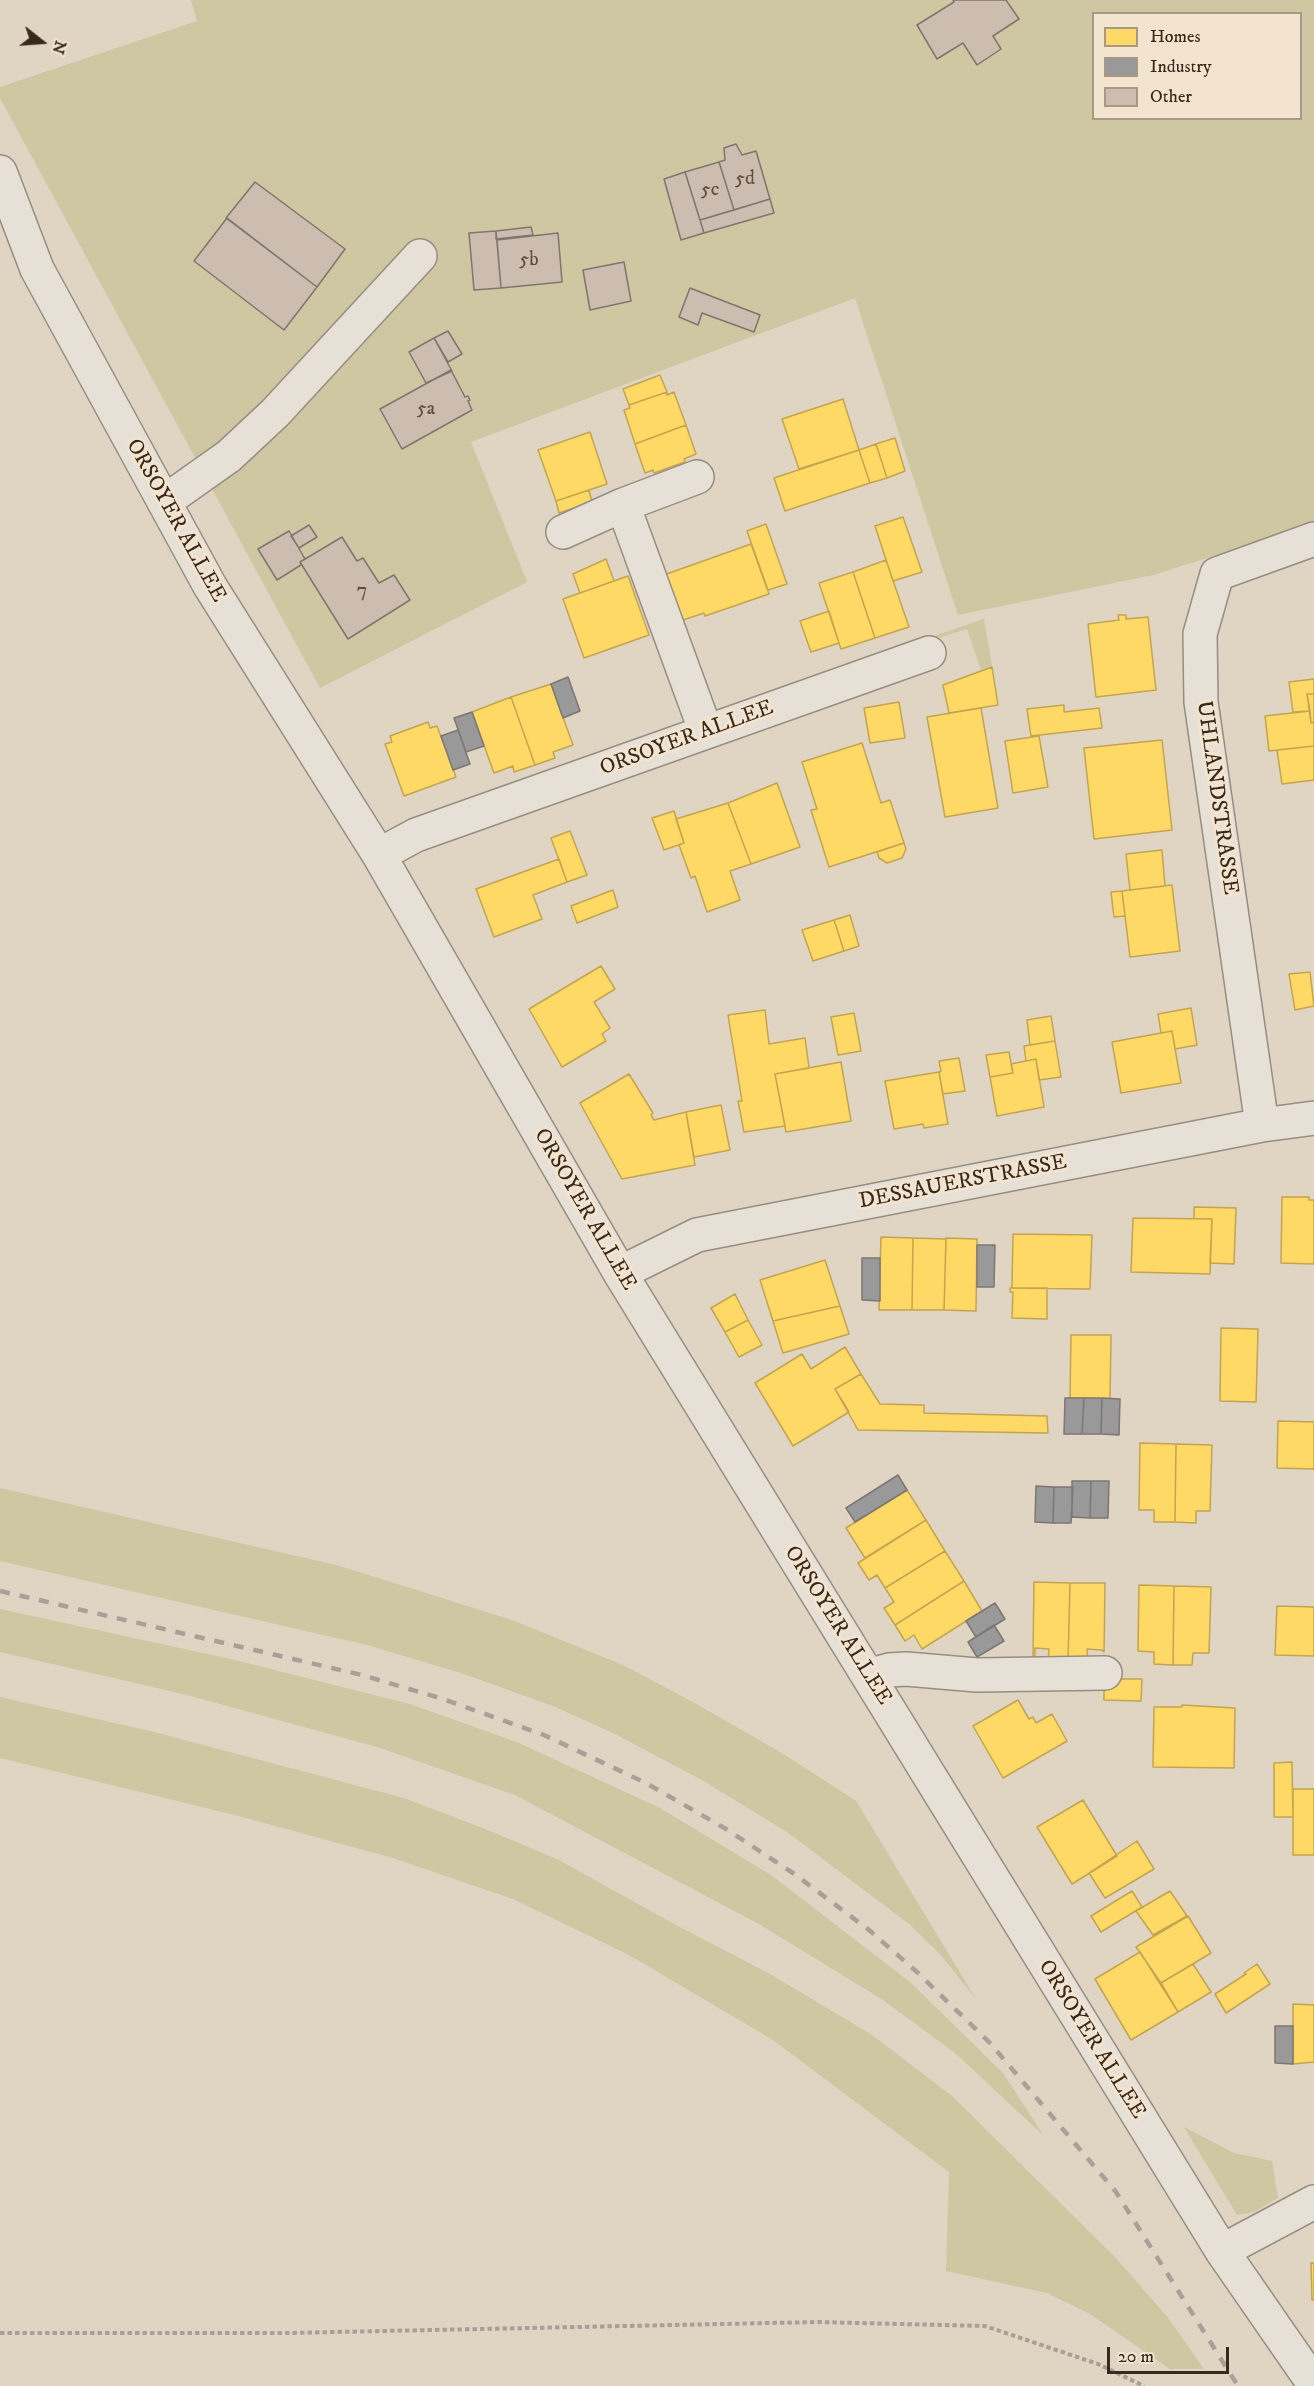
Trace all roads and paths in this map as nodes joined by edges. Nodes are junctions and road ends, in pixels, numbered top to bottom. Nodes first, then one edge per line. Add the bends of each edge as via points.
1 (0, 172) edge
2 (420, 256) dead end
3 (697, 477) dead end
4 (164, 502) junction
5 (623, 505) junction
6 (563, 532) dead end
7 (1314, 539) edge
8 (929, 652) dead end
9 (706, 732) junction
10 (379, 855) junction
11 (1314, 1118) edge
12 (1262, 1125) junction
13 (620, 1273) junction
14 (1104, 1673) dead end
15 (868, 1676) junction
16 (1314, 2202) edge
17 (1222, 2252) junction
18 (0, 2333) edge
19 (1314, 2384) edge
20 (1144, 2386) edge

1 - 4 street, ORSOYER ALLEE via 37,269
2 - 4 street via 267,420 229,456
3 - 5 street
4 - 10 street, ORSOYER ALLEE via 210,586
5 - 6 street
5 - 9 street
7 - 12 street, UHLANDSTRASSE via 1216,574 1200,634 1201,702
8 - 9 street, ORSOYER ALLEE
9 - 10 street, ORSOYER ALLEE via 416,835
10 - 13 street, ORSOYER ALLEE
11 - 12 street, DESSAUERSTRASSE
12 - 13 street, DESSAUERSTRASSE via 697,1234
13 - 15 street, ORSOYER ALLEE
14 - 15 street via 977,1675 906,1669
15 - 17 street, ORSOYER ALLEE
16 - 17 street
17 - 19 street, ORSOYER ALLEE
18 - 20 path via 287,2333 818,2322 984,2326 1098,2364

